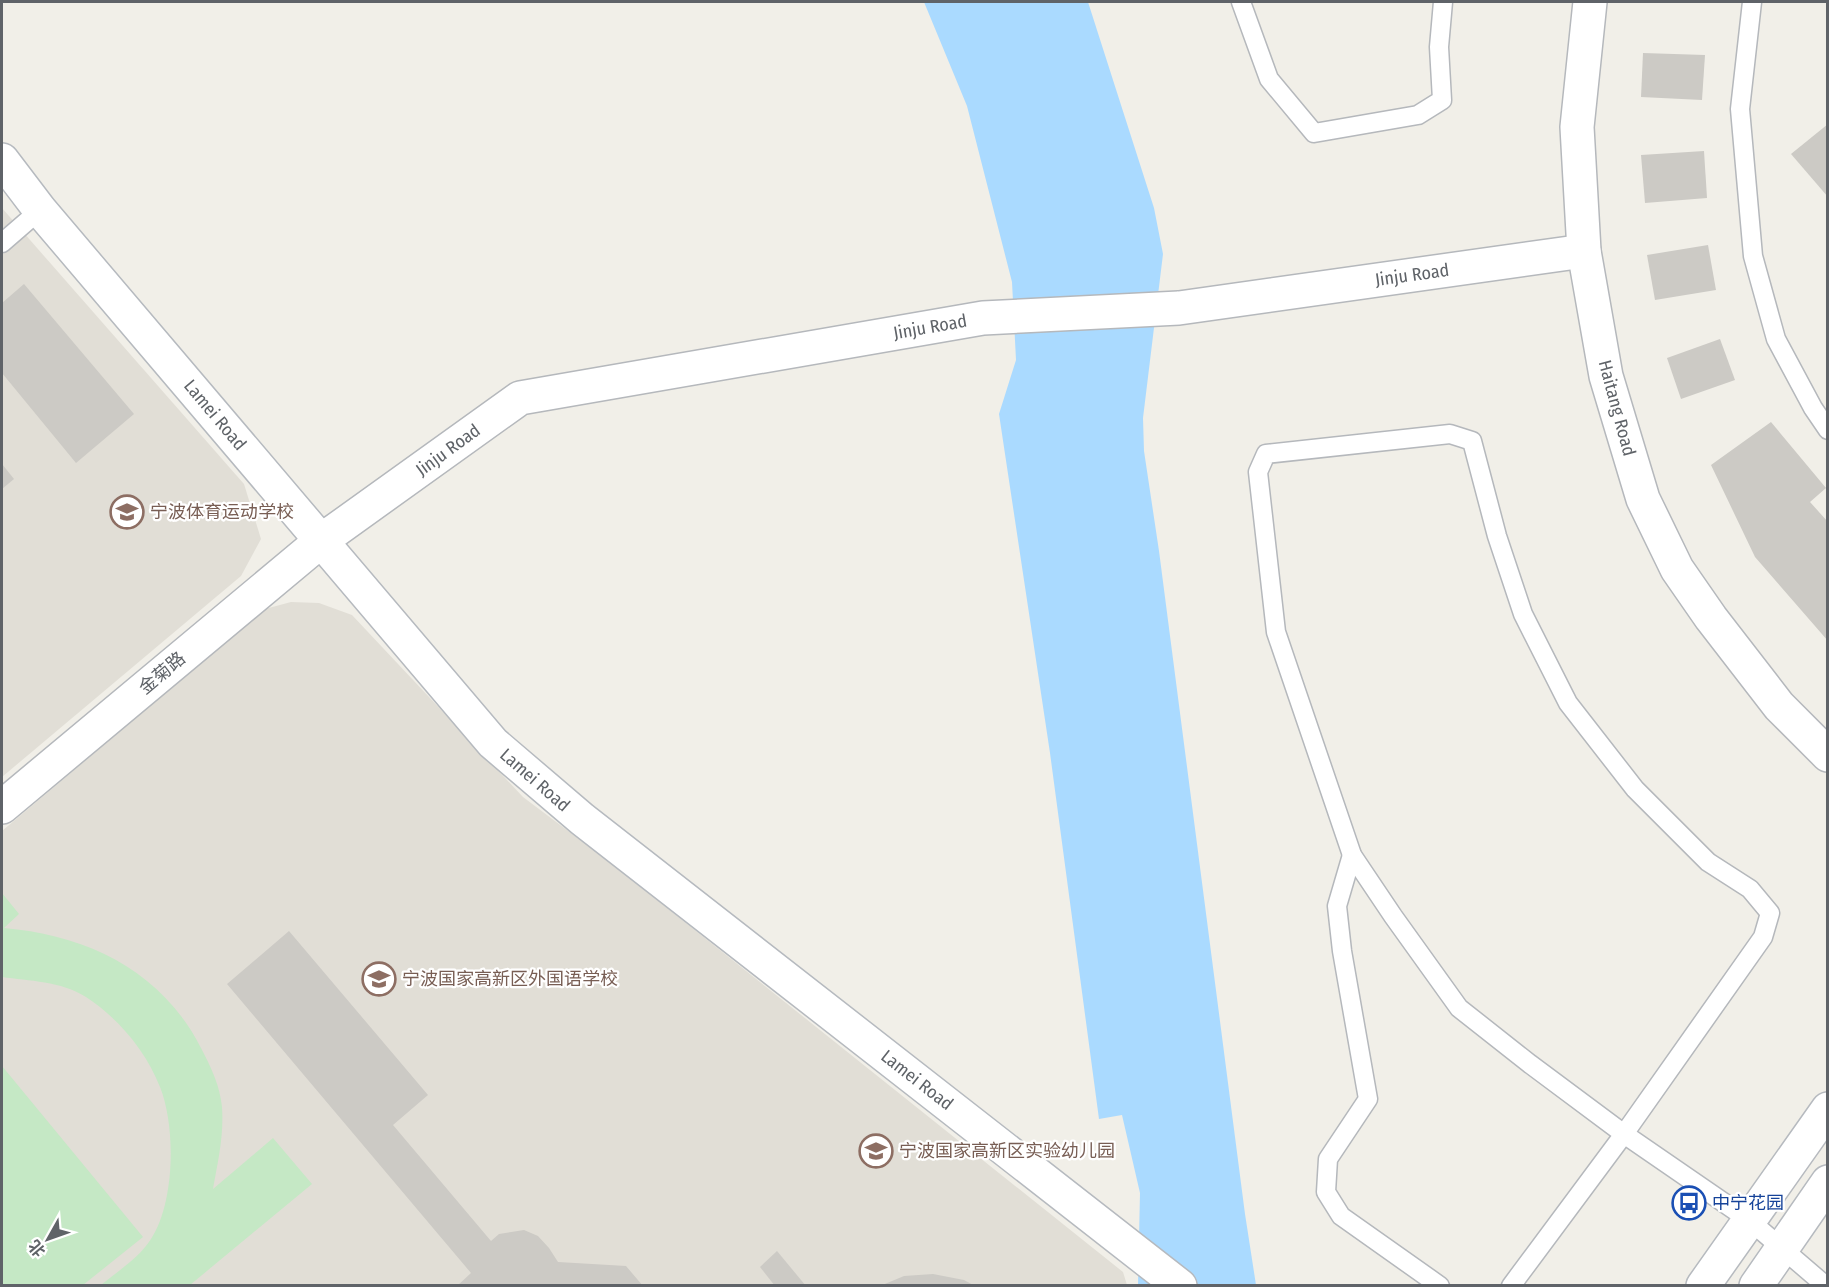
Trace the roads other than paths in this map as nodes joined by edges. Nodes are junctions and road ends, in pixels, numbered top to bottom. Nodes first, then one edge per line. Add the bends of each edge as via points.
1 (1241, 2) edge
2 (1443, 2) edge
3 (1590, 2) edge
4 (1752, 2) edge
5 (2, 160) edge
6 (40, 210) junction
7 (2, 243) edge
8 (1584, 251) junction
9 (1820, 405) edge
10 (1827, 430) edge
11 (322, 540) junction
12 (1827, 755) edge
13 (2, 807) edge
14 (1352, 855) junction
15 (1827, 1109) edge
16 (1624, 1134) junction
17 (1827, 1182) edge
18 (1749, 1220) junction
19 (1782, 1248) junction
20 (1180, 1286) edge
21 (1440, 1286) edge
22 (1511, 1286) edge
23 (1703, 1286) edge
24 (1756, 1286) edge
25 (1826, 1286) edge

1 - 2 lane via 1269,79 1314,133 1418,115 1442,100 1439,47
3 - 8 street, Haitang Road via 1577,127
4 - 9 lane via 1740,109 1753,256 1776,339
5 - 6 street, Lamei Road
6 - 7 lane
6 - 11 street, Lamei Road
8 - 11 street, Jinju Road via 1179,308 983,318 520,398
8 - 12 street, Haitang Road via 1606,376 1643,499 1677,569 1712,618 1779,706
9 - 10 lane
11 - 13 street, 金菊路
11 - 20 street, Lamei Road via 493,743 540,786
14 - 16 lane via 1459,1008
14 - 16 lane via 1276,632 1258,472 1266,454 1450,434 1472,441 1523,614 1568,703 1635,789 1708,862 1750,889 1770,913 1763,937
14 - 21 lane via 1337,906 1368,1099 1328,1159 1326,1192 1341,1216
15 - 18 street
16 - 18 lane
16 - 22 lane
17 - 19 street
18 - 19 lane
18 - 23 street
19 - 24 street
19 - 25 lane

